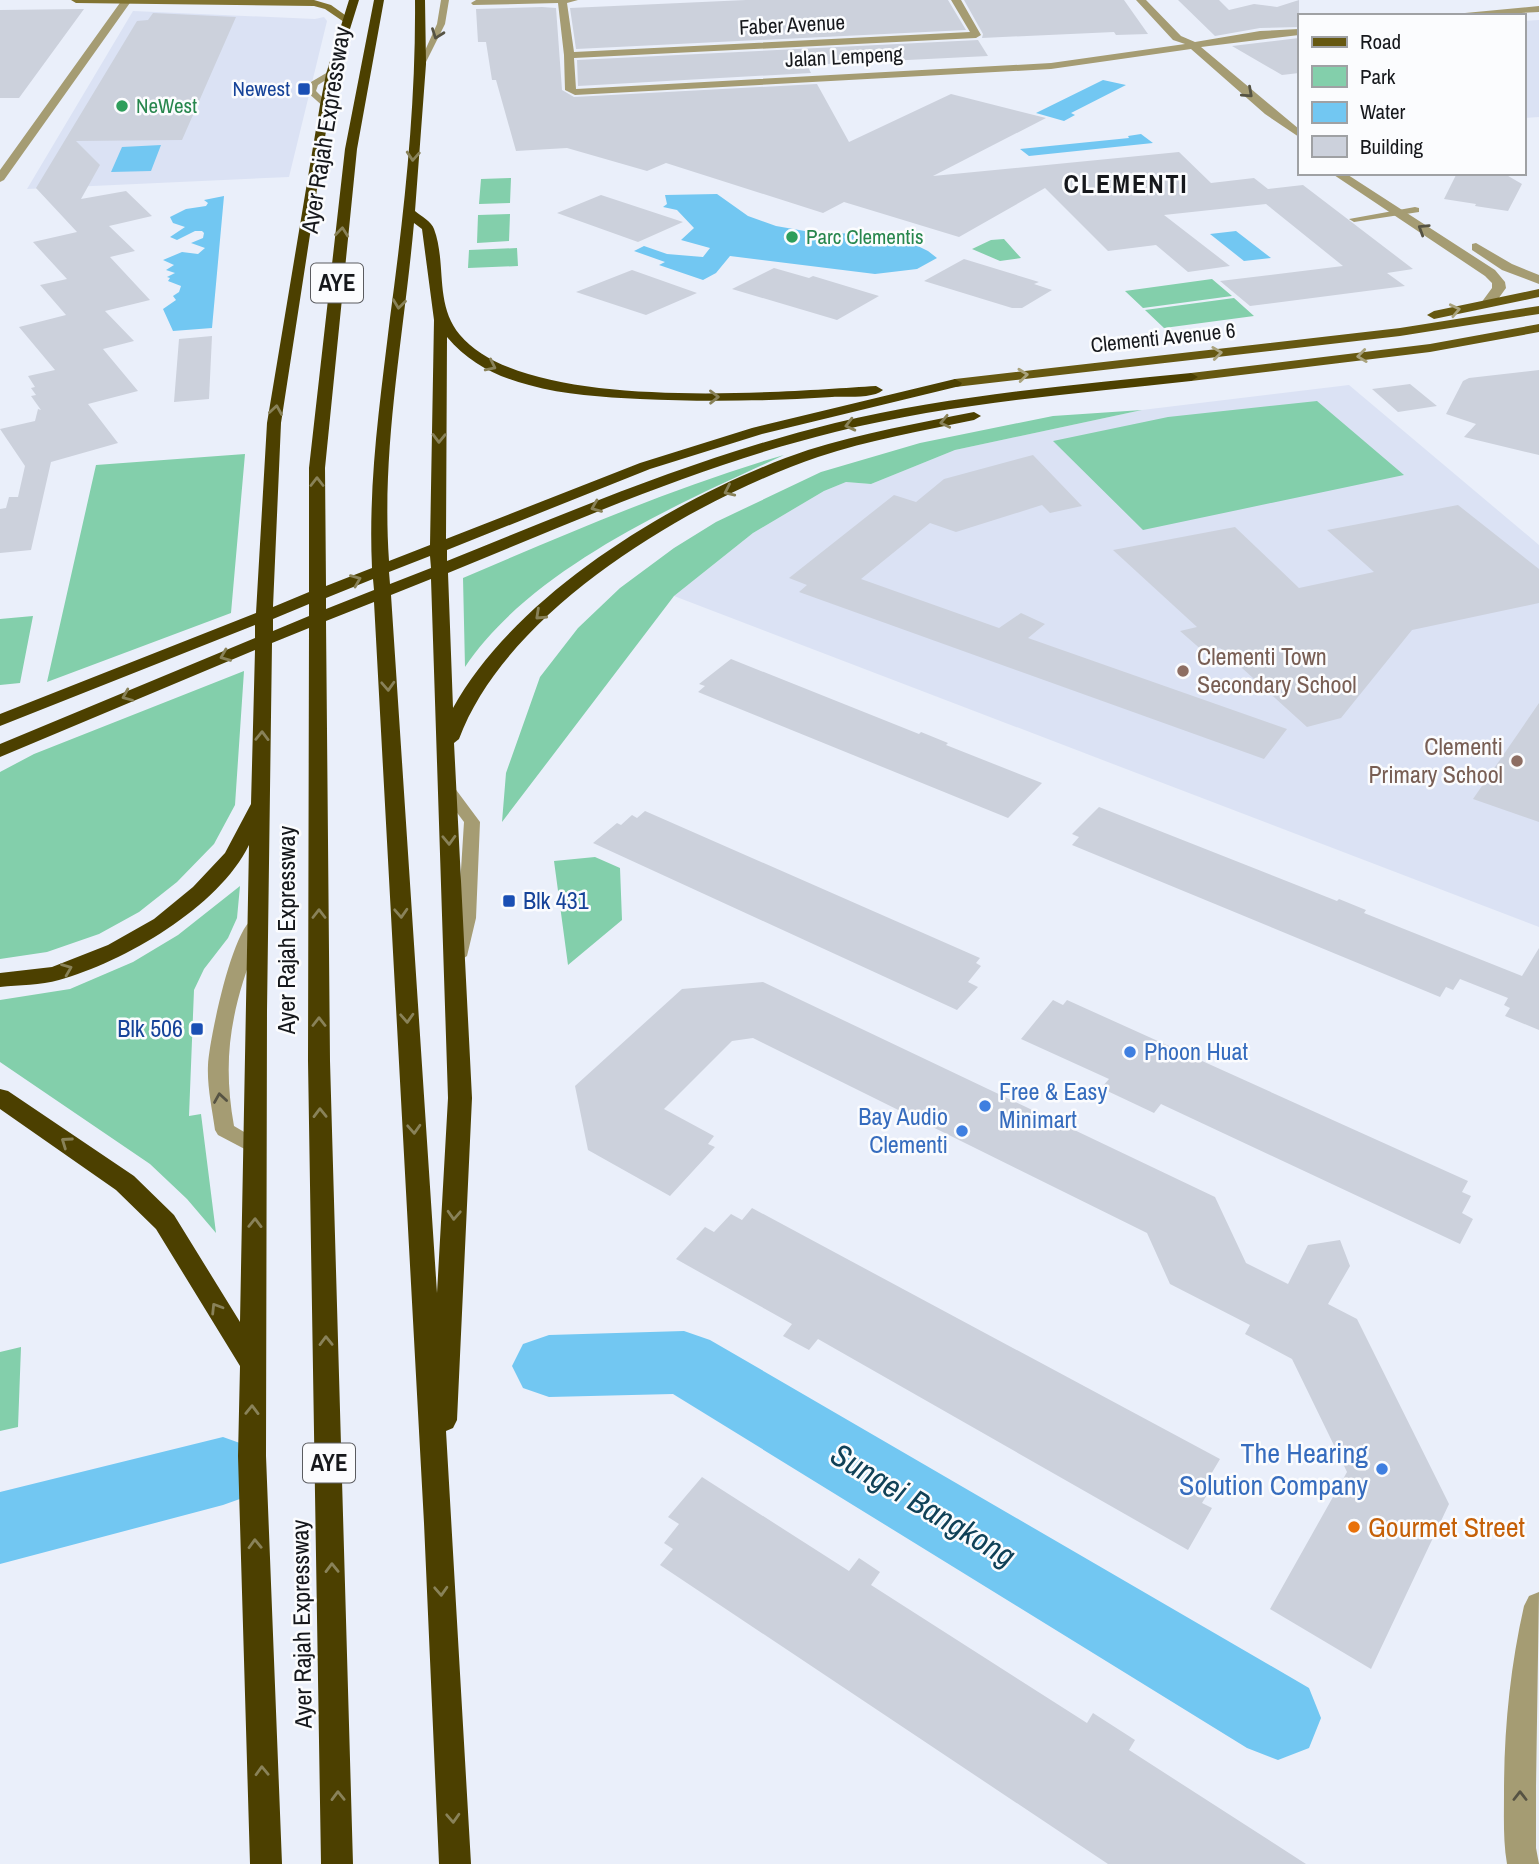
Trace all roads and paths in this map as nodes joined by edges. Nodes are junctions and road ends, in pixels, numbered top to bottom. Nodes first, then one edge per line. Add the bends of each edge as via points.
1 (76, 0) edge
2 (317, 0) edge
3 (325, 0) edge
4 (354, 0) edge
5 (379, 0) edge
6 (421, 0) edge
7 (445, 0) edge
8 (573, 0) edge
9 (956, 0) edge
10 (1141, 0) edge
11 (126, 1) edge
12 (195, 1) edge
13 (562, 1) edge
14 (476, 3) dead end
15 (1539, 9) edge
16 (1486, 14) edge
17 (347, 20) junction
18 (1298, 32) edge
19 (1184, 44) junction
20 (569, 55) junction
21 (421, 64) junction
22 (1298, 133) edge
23 (1298, 148) edge
24 (0, 150) edge
25 (19, 150) junction
26 (1341, 175) edge
27 (1362, 175) edge
28 (0, 178) edge
29 (1415, 210) junction
30 (409, 212) junction
31 (1397, 213) junction
32 (1354, 219) dead end
33 (1539, 280) edge
34 (1539, 293) edge
35 (1488, 303) junction
36 (1539, 310) edge
37 (441, 320) junction
38 (1539, 328) edge
39 (1377, 335) junction
40 (1539, 341) edge
41 (1430, 348) junction
42 (1191, 377) junction
43 (955, 383) junction
44 (0, 720) edge
45 (446, 747) junction
46 (0, 751) edge
47 (260, 802) junction
48 (258, 918) junction
49 (0, 980) edge
50 (0, 1097) edge
51 (256, 1148) junction
52 (253, 1365) junction
53 (438, 1522) junction
54 (1539, 1606) edge
55 (265, 1864) edge
56 (337, 1864) edge
57 (455, 1864) edge
58 (1523, 1864) edge

1 - 11 street
2 - 3 street
4 - 17 highway
56 -> 5 highway, Ayer Rajah Expressway / AYE via 319,1061 317,468 351,149
6 - 21 highway, AYE
7 -> 21 lane via 441,24
8 - 13 street
9 - 20 street, Faber Avenue via 975,35
10 - 19 street
11 - 12 street
11 - 25 street
12 - 17 street via 319,4
13 - 14 street
13 - 20 street
15 - 16 street
47 -> 17 highway via 274,423 325,106
18 - 19 street, Jalan Lempeng
19 - 20 street, Jalan Lempeng via 1051,66 575,92 570,90
19 -> 22 street
19 - 23 street via 1223,87
21 -> 30 highway, AYE
24 - 25 street
25 - 28 street
26 - 31 street
27 - 29 street
29 - 31 lane
29 - 33 street via 1507,267
30 - 37 highway via 428,228
30 -> 53 highway, AYE via 380,463 378,522
31 - 32 lane
35 -> 31 street via 1499,288 1490,273
34 - 35 main road, Clementi Avenue 6
39 -> 35 main road, Clementi Avenue 6 via 1399,323
36 - 39 main road, Clementi Avenue 6
37 -> 43 highway via 477,358 505,373 544,385 590,391 692,398 797,396
37 -> 45 highway via 437,507
38 - 41 main road, Clementi Avenue 6
43 -> 39 main road, Clementi Avenue 6
40 - 41 main road, Clementi Avenue 6
41 -> 42 main road, Clementi Avenue 6
42 -> 45 highway via 899,432 794,461 688,510 583,576 537,617 493,663 466,701
42 -> 46 highway via 1038,393 882,417 696,467
44 -> 43 highway via 645,466 869,401
45 -> 53 highway via 460,1098
47 - 48 highway
49 -> 47 highway via 55,974 116,950 160,924 200,892 234,856
48 - 51 highway
51 -> 48 lane via 225,1130 218,1061 233,975
52 -> 50 highway via 165,1222 124,1182
52 -> 51 highway
55 -> 52 highway
53 -> 57 highway, AYE
58 -> 54 street via 1520,1716

